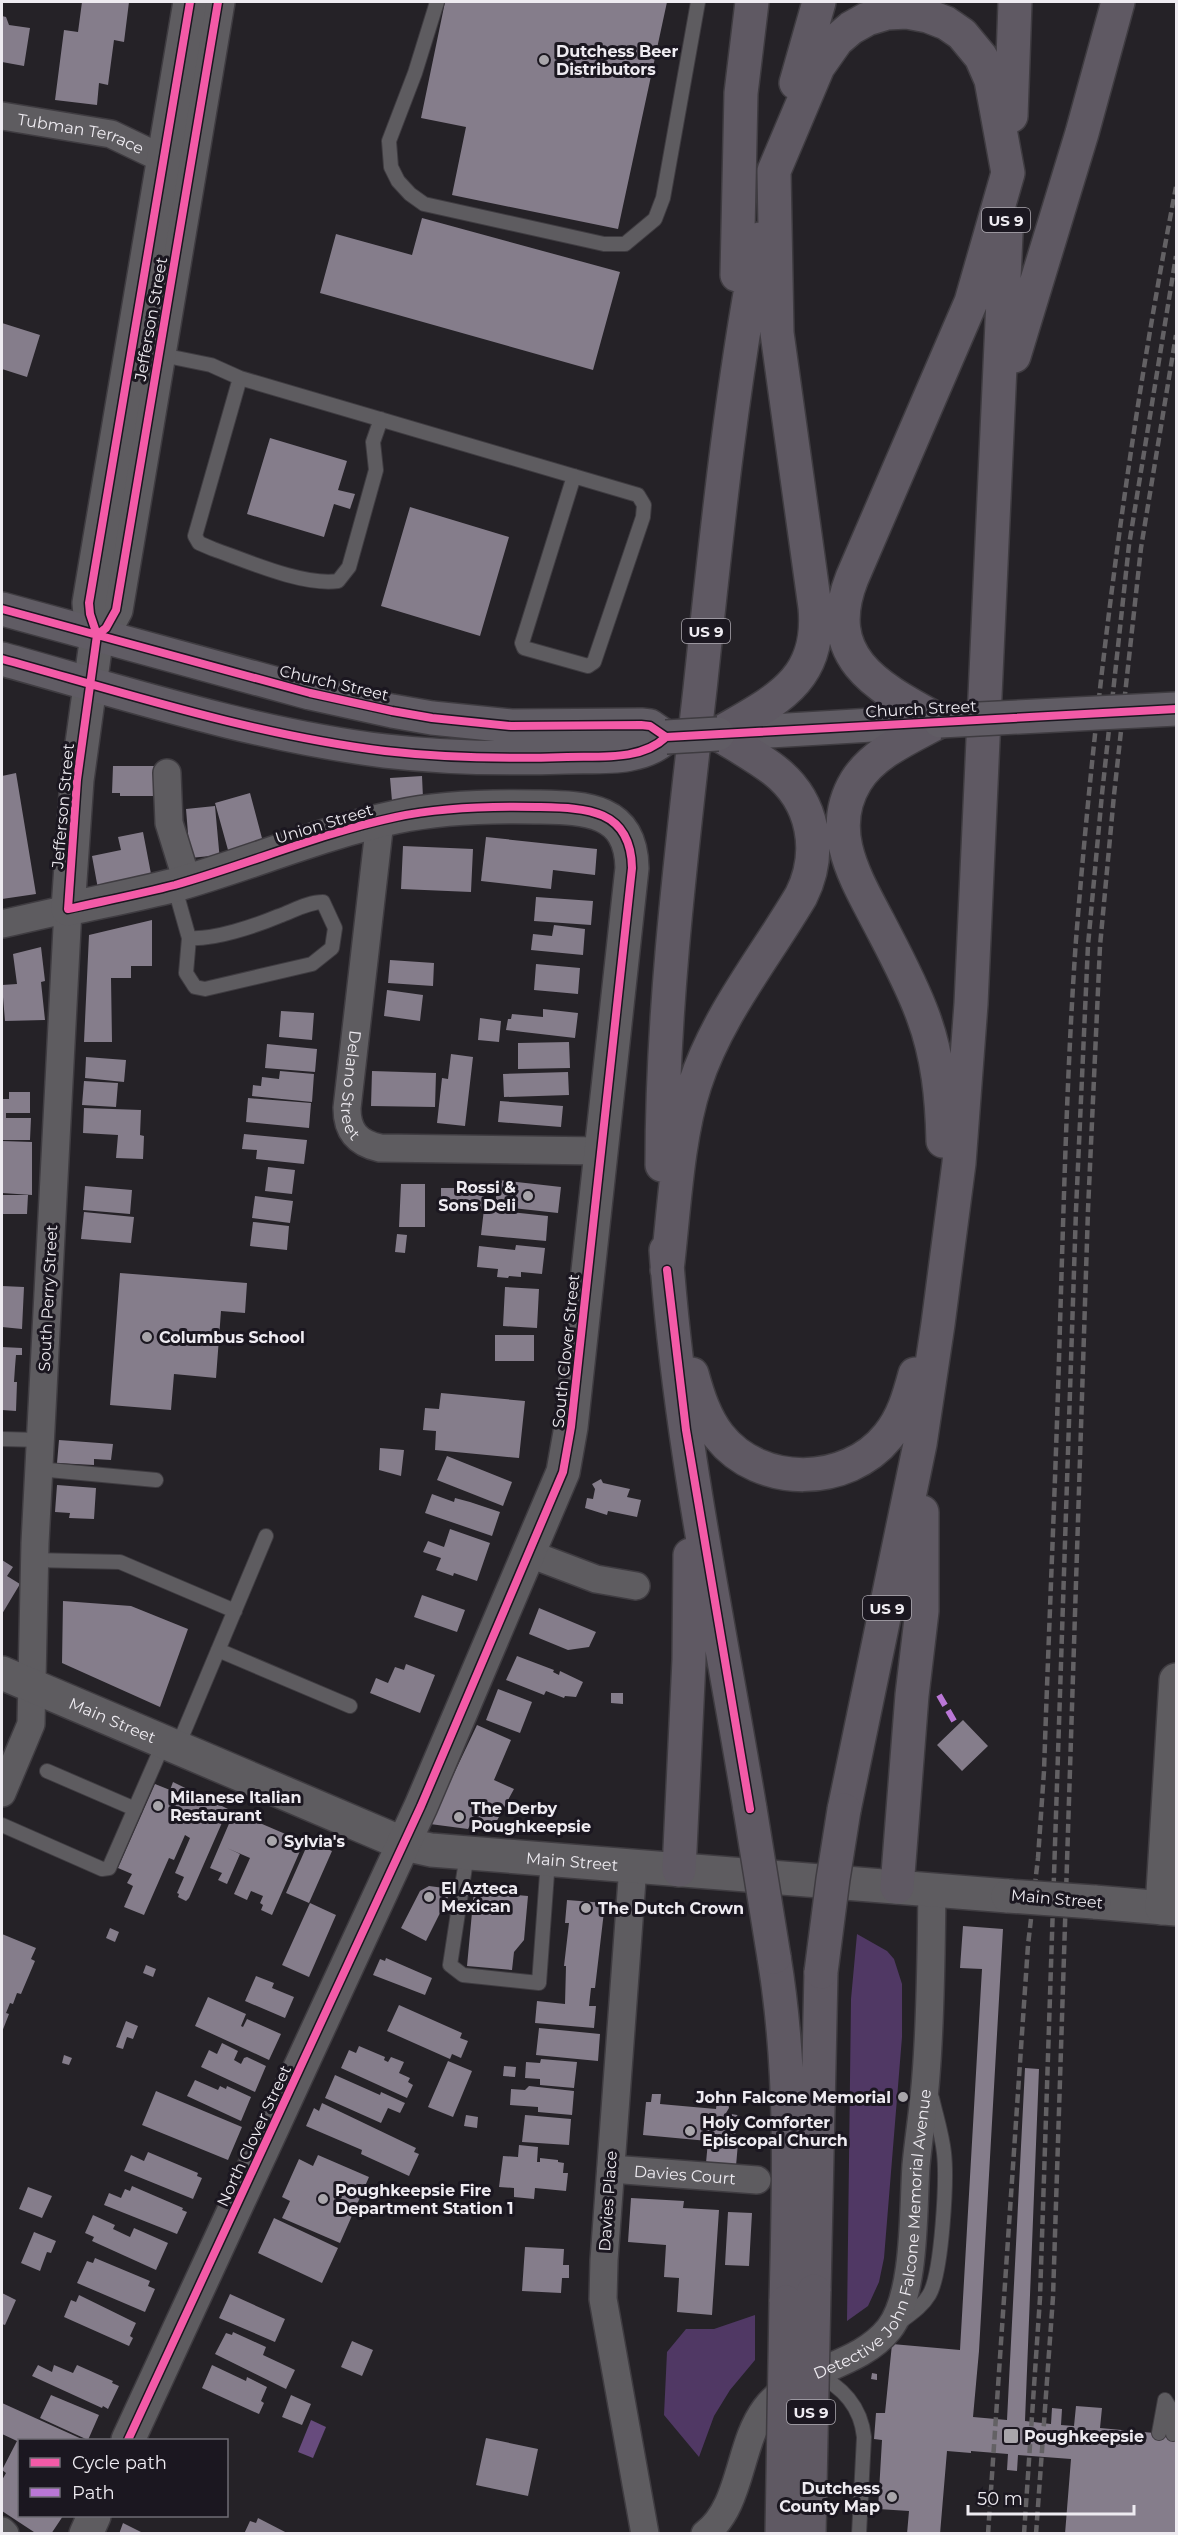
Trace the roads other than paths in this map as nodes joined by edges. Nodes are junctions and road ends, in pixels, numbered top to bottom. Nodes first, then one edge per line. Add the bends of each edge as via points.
1 (190, 2) edge
2 (218, 2) edge
3 (437, 2) edge
4 (698, 2) edge
5 (752, 2) edge
6 (819, 2) edge
7 (1015, 2) edge
8 (1118, 2) edge
9 (2, 116) edge
10 (176, 165) junction
11 (774, 171) junction
12 (1008, 173) junction
13 (145, 352) junction
14 (240, 378) junction
15 (735, 391) junction
16 (381, 419) junction
17 (998, 438) junction
18 (574, 476) junction
19 (2, 609) edge
20 (97, 635) junction
21 (2, 659) edge
22 (90, 683) junction
23 (1176, 709) edge
24 (940, 721) junction
25 (718, 734) junction
26 (666, 737) junction
27 (167, 773) dead end
28 (380, 821) junction
29 (623, 832) joint
30 (180, 883) junction
31 (68, 909) junction
32 (2, 924) edge
33 (189, 938) junction
34 (602, 1151) junction
35 (946, 1271) junction
36 (668, 1282) junction
37 (926, 1405) junction
38 (686, 1430) junction
39 (2, 1439) edge
40 (40, 1440) junction
41 (38, 1469) junction
42 (156, 1480) dead end
43 (266, 1536) dead end
44 (530, 1554) junction
45 (34, 1560) junction
46 (636, 1586) dead end
47 (235, 1611) junction
48 (218, 1650) junction
49 (2, 1673) edge
50 (1176, 1680) edge
51 (31, 1686) junction
52 (350, 1706) dead end
53 (170, 1745) junction
54 (47, 1771) dead end
55 (2, 1793) edge
56 (135, 1809) junction
57 (2, 1825) edge
58 (404, 1844) junction
59 (467, 1854) junction
60 (548, 1860) junction
61 (633, 1866) junction
62 (679, 1870) junction
63 (897, 1887) junction
64 (932, 1890) junction
65 (1169, 1909) edge
66 (611, 2169) junction
67 (757, 2180) dead end
68 (800, 2297) junction
69 (813, 2375) junction
70 (128, 2439) edge
71 (94, 2517) edge
72 (86, 2534) edge
73 (645, 2534) edge
74 (705, 2534) edge
75 (782, 2534) edge
76 (795, 2534) edge
77 (809, 2534) edge
78 (859, 2534) edge

1 - 10 street, Jefferson Street
2 - 10 street, Jefferson Street
3 - 4 lane via 389,141 391,167 398,181 424,204 604,244 626,244 655,219 663,198
5 - 15 highway via 741,93
6 - 11 highway, US 9
7 - 12 highway, US 9
8 - 17 highway via 1020,332
9 - 10 street, Tubman Terrace via 111,134
10 - 13 street, Jefferson Street
11 - 12 highway via 818,67 830,48 867,19 907,12 946,23 962,34 981,57 991,80
11 - 15 highway, US 9
11 - 25 highway via 777,333 816,638 809,662 789,689
12 - 17 highway, US 9
12 - 24 highway via 971,302 852,578 844,610 844,631 864,671 885,690
13 - 14 lane via 210,366
13 - 20 street, Jefferson Street via 89,603
14 - 16 lane
14 - 16 lane via 195,536 199,543 213,549 306,580 338,582 349,567 376,470 373,442
15 - 36 highway, US 9 via 671,947 662,1191
16 - 18 lane
17 - 35 highway, US 9 via 971,1004
18 - 18 lane via 638,495 644,505 594,662 588,666 524,648 522,643
19 - 20 highway, Church Street
20 - 22 street, Jefferson Street
20 - 26 highway, Church Street via 310,693 392,711 511,726 641,725
21 - 22 highway, Church Street
22 - 26 highway, Church Street via 278,732 423,755 496,759 606,755 642,752
22 - 31 street, Jefferson Street via 74,808
23 - 24 highway, Church Street, bridge
24 - 25 highway, Church Street
24 - 35 highway via 887,752 862,772 847,801 843,837 852,872 923,1015 934,1052 942,1106
25 - 26 highway, Church Street, bridge
25 - 36 highway via 775,771 795,792 809,818 813,857 806,886 722,1024 696,1083 685,1128
27 - 30 street
28 - 29 street, Union Street via 449,809 544,807 599,813
28 - 30 street, Union Street
28 - 34 street, Delano Street via 347,1108 350,1129 362,1142 380,1148
29 - 34 street, South Clover Street via 632,868
30 - 31 street, Union Street
30 - 33 lane
31 - 32 street, Union Street
31 - 40 street, South Perry Street
33 - 33 lane via 202,939 315,902 323,902 335,928 332,948 312,964 205,989 195,987 186,973
34 - 44 street, South Clover Street via 568,1449 556,1493
35 - 36 highway via 907,1403 896,1425 879,1446 854,1463 809,1475 761,1467 720,1438 703,1408
35 - 37 highway, US 9
36 - 38 highway, US 9
37 - 63 highway via 922,1611
37 - 68 highway, US 9, bridge via 833,1880 821,1972
38 - 62 highway via 691,1608
38 - 68 highway, US 9, bridge via 784,2027
39 - 40 lane
40 - 41 street, South Perry Street
41 - 42 lane
41 - 45 street, South Perry Street
43 - 47 lane
44 - 46 street via 596,1579
44 - 58 street, South Clover Street
45 - 47 lane via 120,1562
45 - 51 street, South Perry Street
47 - 48 lane
48 - 52 lane
48 - 53 lane
49 - 51 street, Main Street
50 - 65 street
51 - 53 street, Main Street
51 - 55 street, South Perry Street via 31,1724
53 - 56 lane
53 - 58 street, Main Street
54 - 56 lane
56 - 57 lane via 109,1868 102,1869
58 - 59 street, Main Street
58 - 70 street, North Clover Street
59 - 60 street, Main Street
59 - 60 lane via 450,1965 463,1975 539,1983
60 - 61 street, Main Street
61 - 62 street, Main Street
61 - 66 street, Davies Place
62 - 63 street, Main Street
63 - 64 street, Main Street
64 - 65 street, Main Street, bridge
64 - 69 street, Detective John Falcone Memorial Avenue via 926,2074 906,2284 897,2316 881,2338
66 - 67 street, Davies Court
66 - 73 street, Davies Place via 603,2299
68 - 75 highway, US 9, bridge
68 - 77 highway, US 9, bridge
69 - 74 street, Detective John Falcone Memorial Avenue via 779,2393 763,2412 751,2434 724,2513
69 - 76 lane via 802,2392 798,2409
69 - 78 lane via 836,2385 856,2409 862,2424
71 - 72 street

